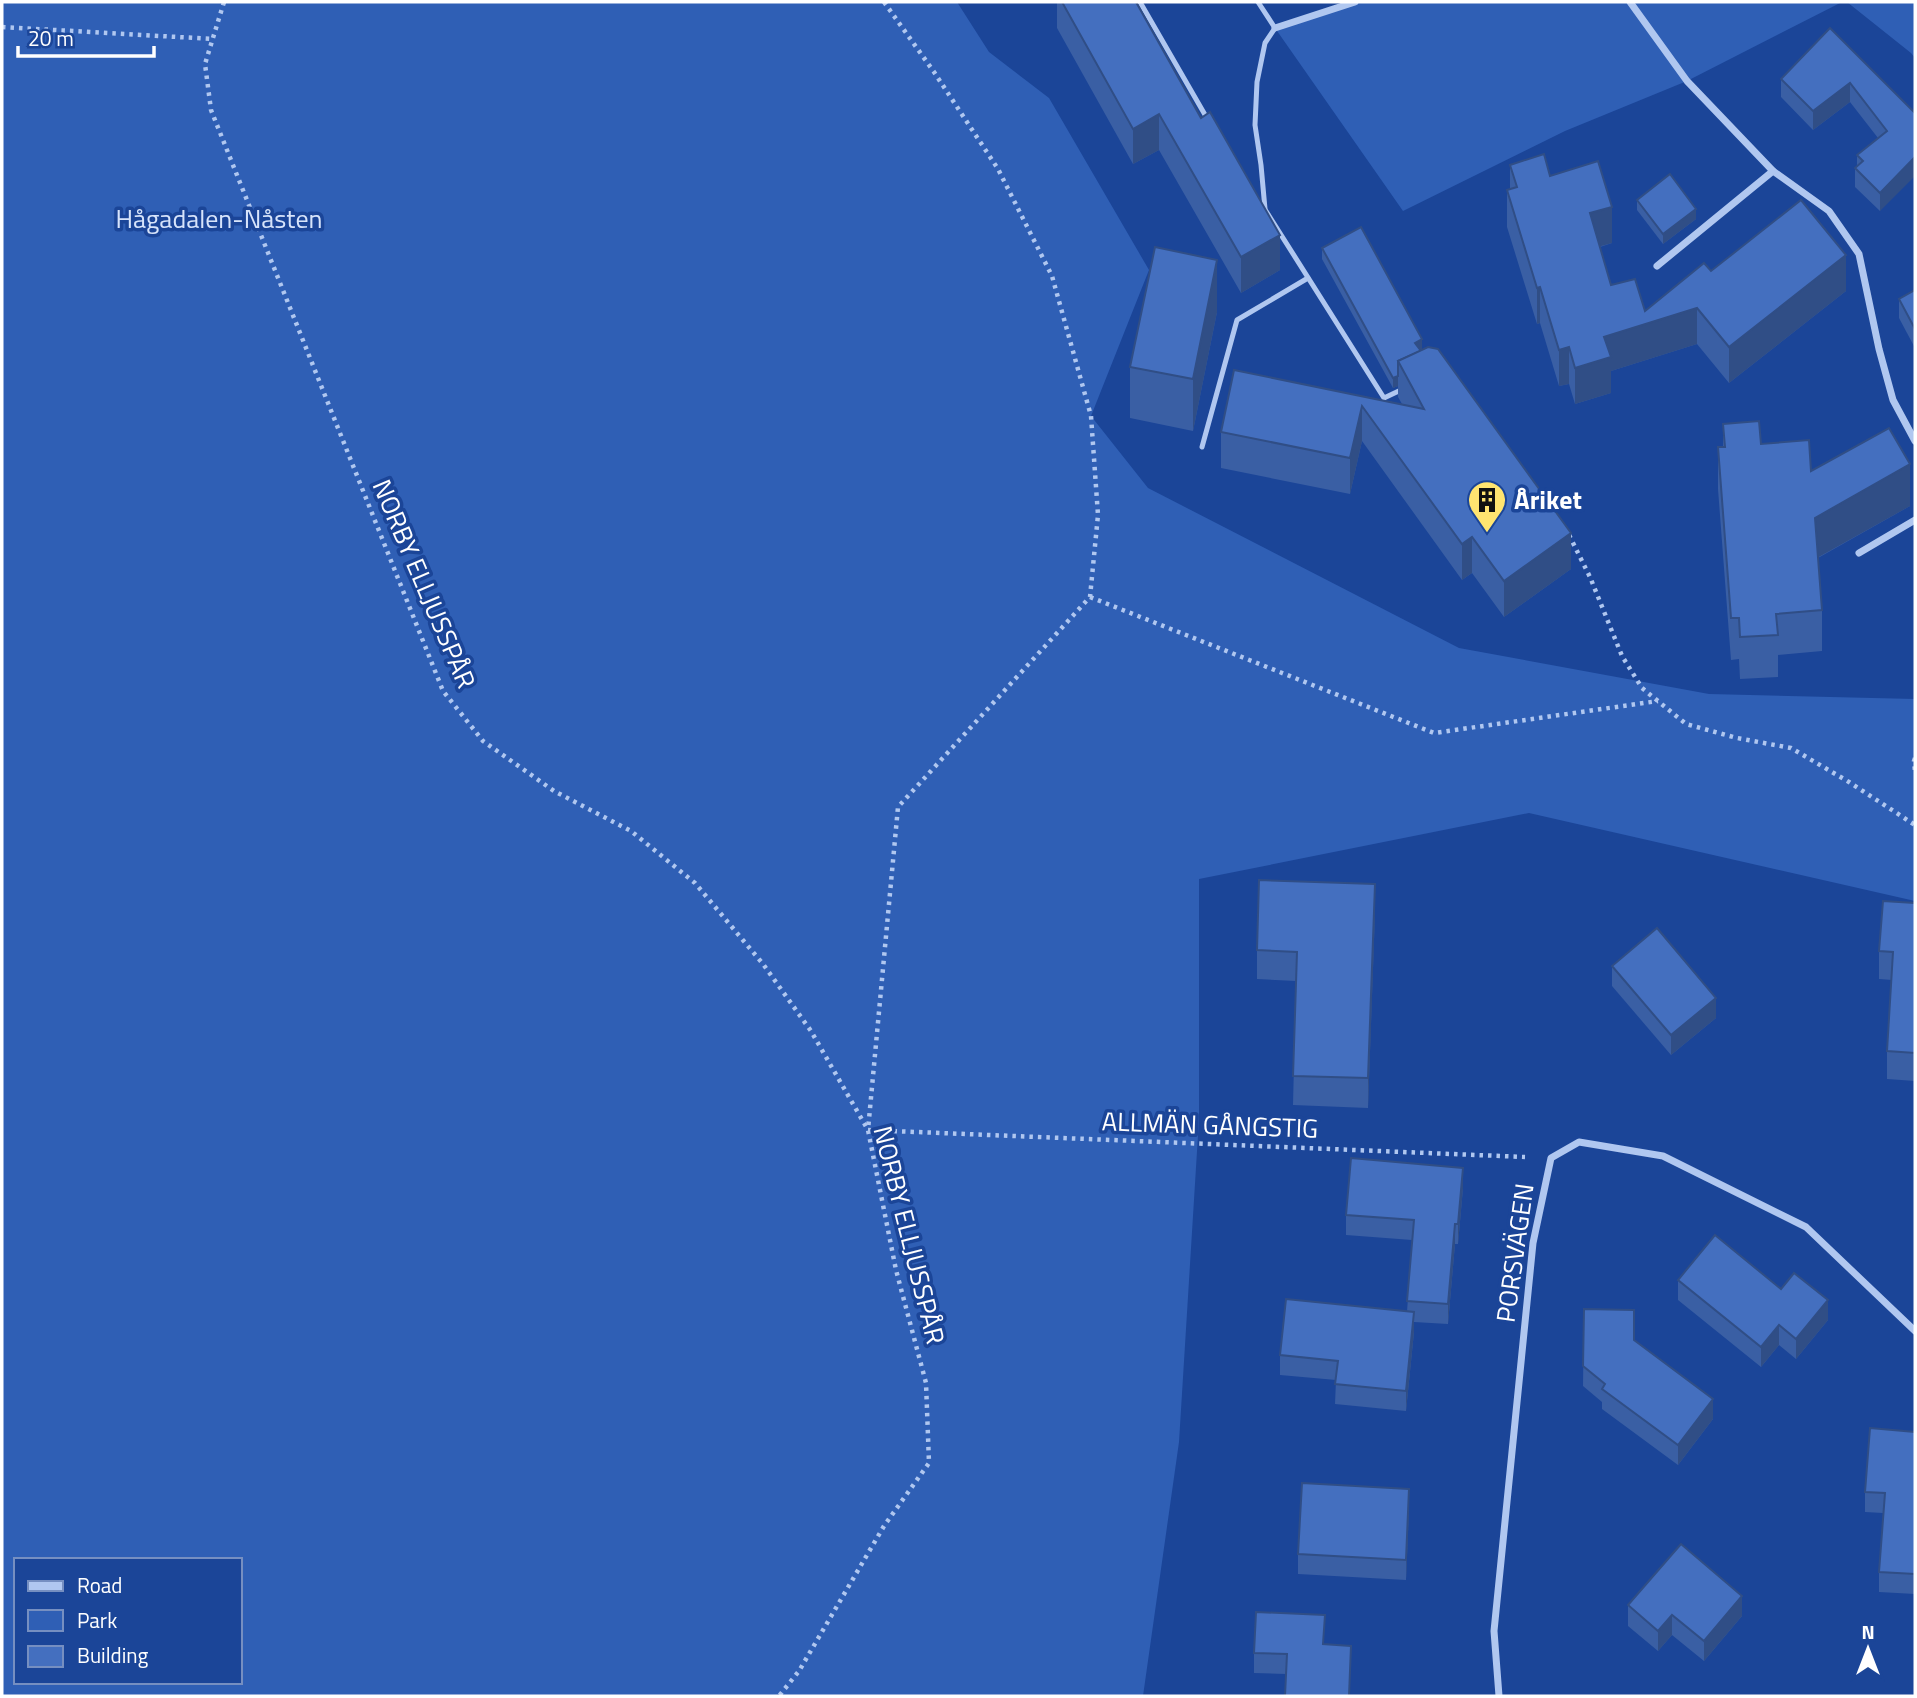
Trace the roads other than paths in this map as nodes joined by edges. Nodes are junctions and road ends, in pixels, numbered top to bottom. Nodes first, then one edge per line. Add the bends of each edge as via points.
1 (1140, 2) edge
2 (1258, 2) edge
3 (1355, 2) edge
4 (1630, 2) edge
5 (1275, 28) junction
6 (1210, 124) edge
7 (1773, 171) junction
8 (1258, 198) edge
9 (1265, 209) junction
10 (1657, 266) dead end
11 (1308, 278) junction
12 (1222, 375) junction
13 (1235, 378) edge
14 (1405, 388) edge
15 (1384, 398) junction
16 (1376, 402) edge
17 (1915, 442) edge
18 (1202, 447) dead end
19 (1915, 520) edge
20 (1859, 553) dead end
21 (1915, 1331) edge
22 (1499, 1696) edge

1 - 6 lane
2 - 5 lane
3 - 5 street
4 - 7 street via 1687,81
5 - 9 lane via 1265,43 1257,82 1255,125
7 - 10 street
7 - 17 street via 1829,211 1859,254 1893,400
8 - 9 lane
9 - 11 lane
11 - 12 lane via 1237,320
11 - 15 lane
12 - 13 lane
12 - 18 lane
14 - 15 lane
15 - 16 lane
19 - 20 street
21 - 22 street, PORSVÄGEN via 1806,1227 1663,1156 1579,1142 1550,1158 1533,1243 1494,1631

